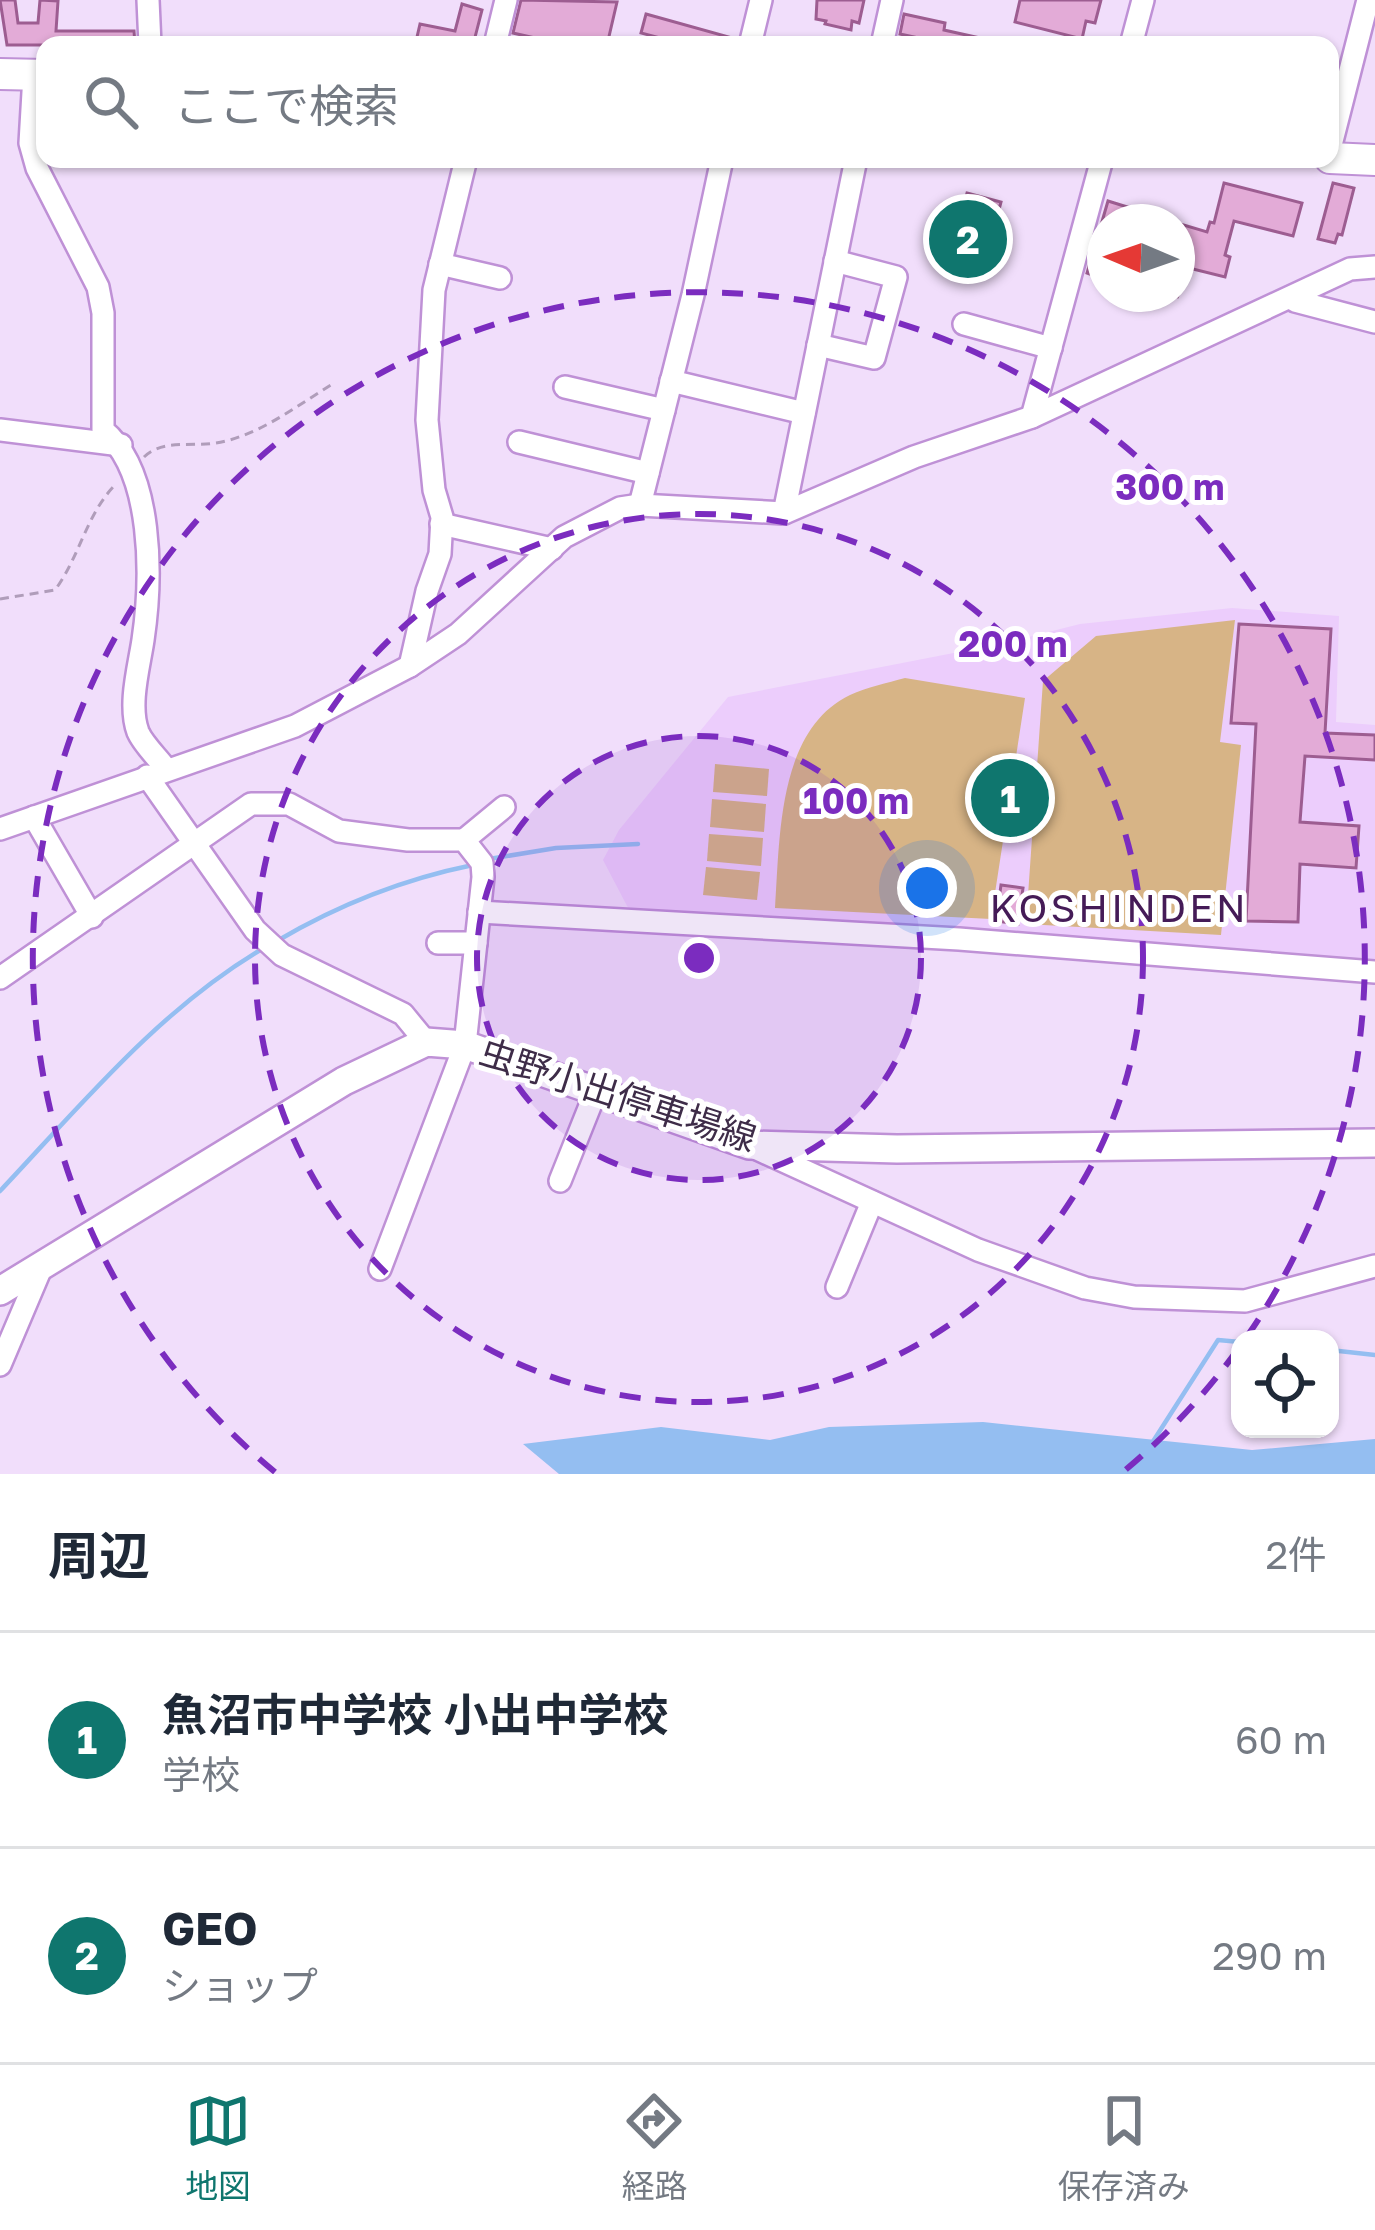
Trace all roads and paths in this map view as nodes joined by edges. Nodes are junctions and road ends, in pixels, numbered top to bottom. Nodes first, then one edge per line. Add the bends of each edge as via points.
1 (148, 0) edge
2 (761, 0) edge
3 (892, 0) edge
4 (1143, 0) edge
5 (1368, 0) edge
6 (501, 1) edge
7 (150, 36) edge
8 (496, 36) edge
9 (752, 36) edge
10 (884, 36) edge
11 (1134, 36) edge
12 (0, 74) edge
13 (36, 75) edge
14 (36, 102) edge
15 (1339, 113) edge
16 (1339, 158) edge
17 (1375, 160) edge
18 (36, 164) edge
19 (37, 168) edge
20 (464, 168) edge
21 (720, 168) edge
22 (854, 168) edge
23 (1100, 168) edge
24 (1375, 258) edge
25 (836, 261) junction
26 (440, 264) junction
27 (1375, 267) edge
28 (1344, 271) junction
29 (500, 278) dead end
30 (1295, 301) dead end
31 (1336, 312) junction
32 (1375, 322) edge
33 (964, 324) dead end
34 (818, 346) junction
35 (1051, 348) junction
36 (671, 381) junction
37 (334, 383) dead end
38 (565, 387) dead end
39 (664, 410) junction
40 (804, 412) junction
41 (1033, 417) junction
42 (0, 430) edge
43 (518, 442) dead end
44 (122, 445) junction
45 (131, 469) junction
46 (648, 473) junction
47 (640, 505) junction
48 (784, 513) junction
49 (442, 524) junction
50 (552, 549) junction
51 (0, 599) edge
52 (410, 666) junction
53 (156, 772) junction
54 (504, 808) dead end
55 (34, 817) junction
56 (0, 829) edge
57 (194, 846) junction
58 (474, 853) junction
59 (479, 912) junction
60 (92, 917) junction
61 (439, 943) dead end
62 (476, 943) junction
63 (1375, 972) edge
64 (0, 978) edge
65 (426, 1042) junction
66 (465, 1045) junction
67 (596, 1091) junction
68 (1375, 1143) edge
69 (749, 1145) junction
70 (560, 1181) dead end
71 (872, 1202) junction
72 (42, 1265) junction
73 (1375, 1266) edge
74 (380, 1269) dead end
75 (837, 1287) dead end
76 (0, 1292) edge
77 (0, 1365) edge

1 - 7 street
2 - 9 street
3 - 10 street
4 - 11 street
5 - 15 street
6 - 8 street
12 - 13 highway
14 - 18 street via 30,143
16 - 17 highway
19 - 44 street via 98,287 103,430
20 - 26 street
21 - 36 street
22 - 25 street
23 - 35 street
24 - 28 street
25 - 34 street
25 - 34 street via 896,277 874,358
26 - 29 street
26 - 49 street via 427,420
27 - 28 street
28 - 31 street
28 - 41 street
30 - 31 street
31 - 32 street
33 - 35 street
34 - 40 street
35 - 41 street
36 - 39 street
36 - 40 street
37 - 45 path via 244,436 155,447
38 - 39 street
39 - 46 street
40 - 48 street
41 - 48 street
42 - 44 street
43 - 46 street
44 - 45 street
45 - 51 path via 96,505 55,590
45 - 53 street via 150,592 135,694 138,732
46 - 47 street
47 - 48 street
47 - 50 street via 594,519
49 - 50 street
49 - 52 street
50 - 52 street
52 - 53 street via 296,726
53 - 55 street
53 - 57 street
54 - 58 street
55 - 56 street
55 - 60 street
57 - 58 street via 251,804 289,804 339,830
57 - 60 street
57 - 65 street via 271,944 403,1014
58 - 59 street
59 - 62 street
59 - 63 street
60 - 64 street
61 - 62 street
62 - 66 street
65 - 66 main road, 虫野小出停車場線
65 - 72 main road, 虫野小出停車場線 via 344,1081
66 - 67 main road, 虫野小出停車場線
66 - 74 street
67 - 69 main road, 虫野小出停車場線
67 - 70 street
68 - 69 main road, 虫野小出停車場線
69 - 71 street
71 - 73 street via 1058,1280 1134,1297 1245,1300
71 - 75 street
72 - 76 main road, 虫野小出停車場線
72 - 77 street

